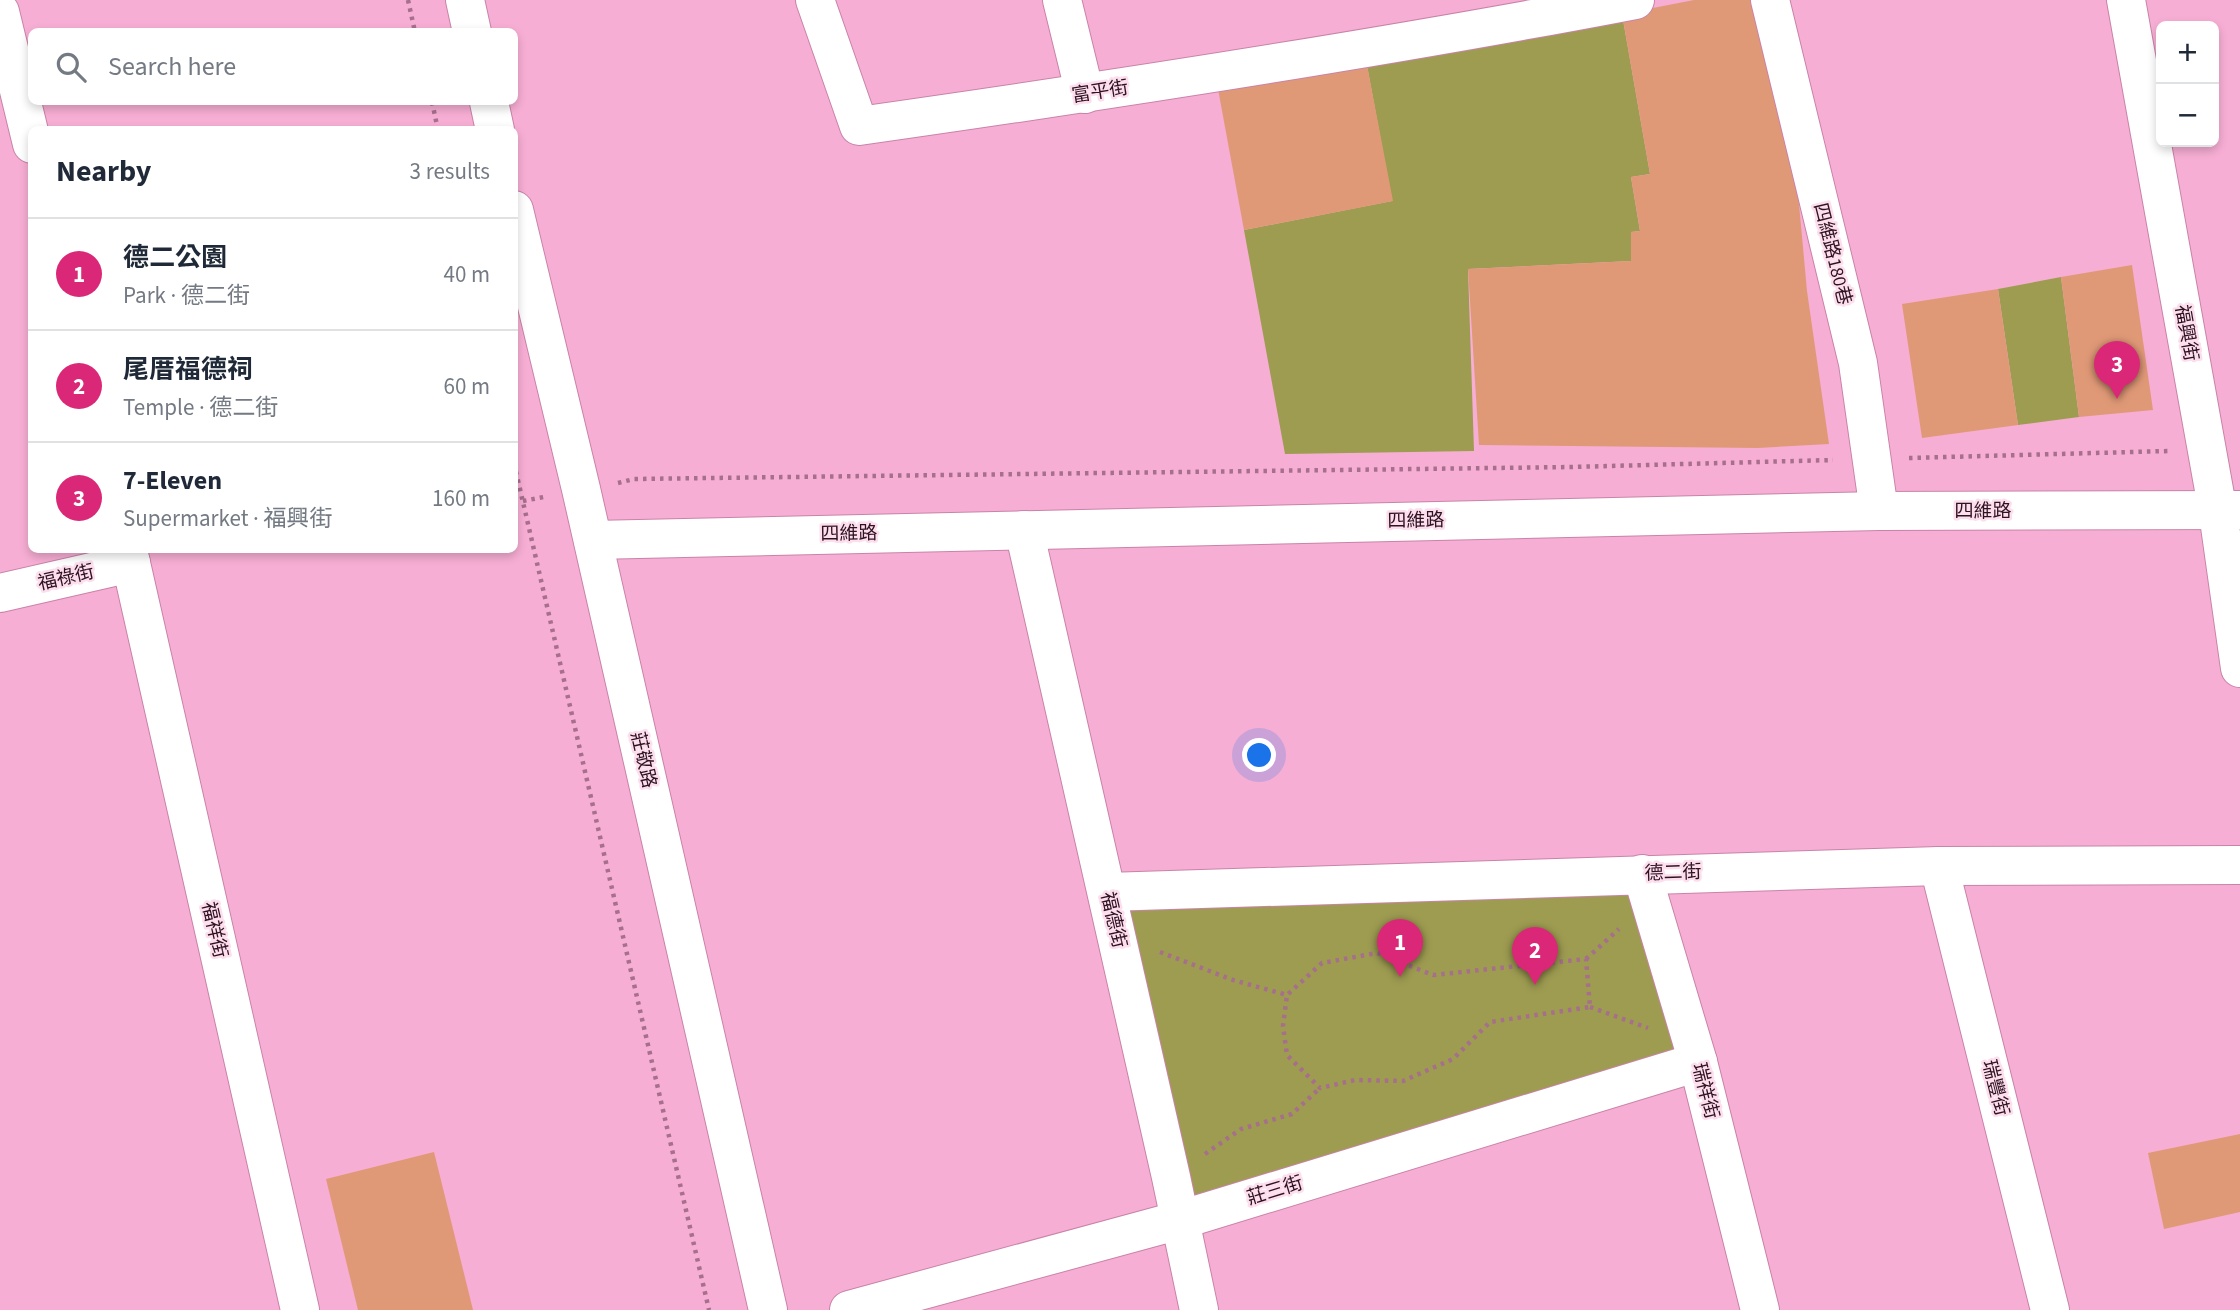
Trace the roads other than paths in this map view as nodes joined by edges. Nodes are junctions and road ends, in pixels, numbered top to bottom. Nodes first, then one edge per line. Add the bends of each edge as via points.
1 (465, 0) edge
2 (815, 0) edge
3 (1062, 0) edge
4 (1635, 0) edge
5 (1770, 0) edge
6 (2126, 0) edge
7 (0, 12) edge
8 (1465, 16) edge
9 (471, 28) edge
10 (1085, 94) junction
11 (490, 105) edge
12 (494, 126) edge
13 (28, 128) edge
14 (518, 227) edge
15 (1879, 511) junction
16 (2229, 511) edge
17 (1024, 530) junction
18 (593, 540) junction
19 (130, 556) edge
20 (0, 593) edge
21 (2240, 668) edge
22 (2240, 865) edge
23 (1939, 866) junction
24 (1642, 874) junction
25 (1107, 892) junction
26 (1696, 1053) junction
27 (1180, 1220) junction
28 (300, 1310) edge
29 (768, 1310) edge
30 (849, 1310) edge
31 (1199, 1310) edge
32 (1760, 1310) edge
33 (2050, 1310) edge

1 - 9 street
2 - 10 street, 富平街 via 859,126
3 - 10 street
4 - 8 street, 富平街
5 - 15 street, 四維路180巷 via 1858,363
6 - 16 street, 福興街 via 2208,452
7 - 13 street
8 - 10 street, 富平街
11 - 12 street
14 - 18 street, 莊敬路
15 - 16 street, 四維路
15 - 17 street, 四維路
16 - 21 street, 福興街
17 - 18 street, 四維路
17 - 25 street, 福德街
18 - 29 street, 莊敬路
19 - 20 street, 福祿街
19 - 28 street, 福祥街
22 - 23 street, 德二街
23 - 24 street, 德二街
23 - 33 street, 瑞豐街
24 - 25 street, 德二街
24 - 26 street, 瑞祥街
25 - 27 street, 福德街
26 - 27 street, 莊三街
26 - 32 street, 瑞祥街
27 - 30 street, 莊三街
27 - 31 street, 福德街

